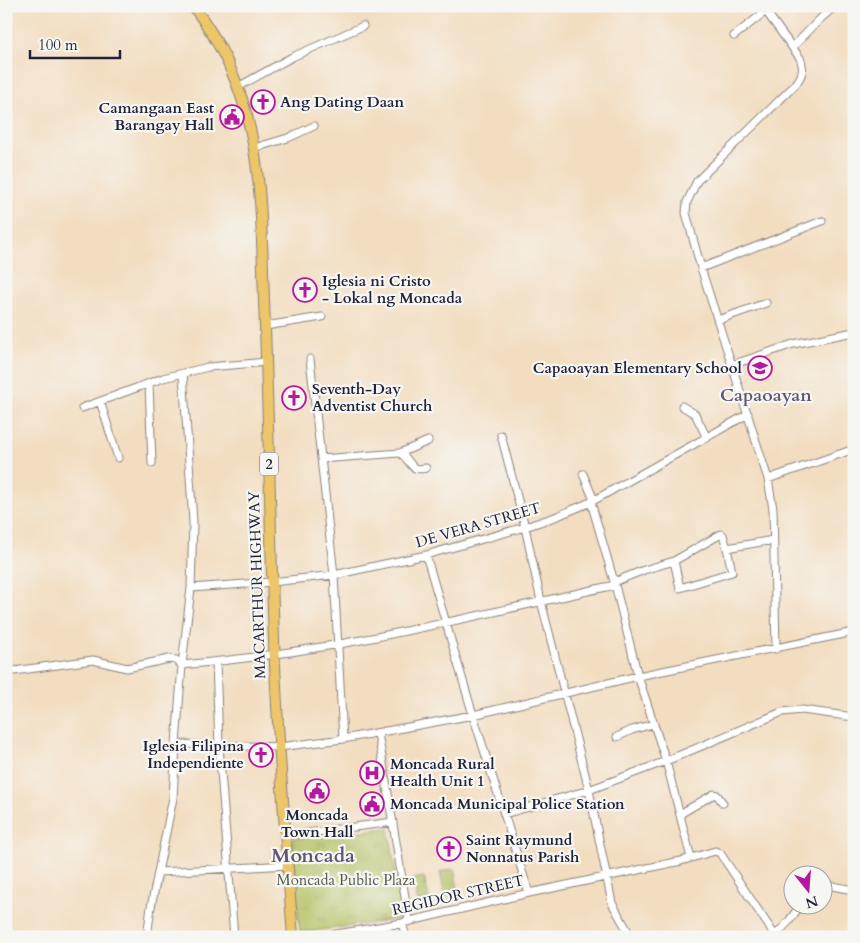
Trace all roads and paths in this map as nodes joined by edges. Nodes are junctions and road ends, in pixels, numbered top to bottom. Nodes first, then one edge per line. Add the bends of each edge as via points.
1 (193, 6) edge
2 (835, 6) edge
3 (764, 9) edge
4 (363, 26) dead end
5 (734, 36) dead end
6 (793, 47) junction
7 (238, 87) junction
8 (314, 126) dead end
9 (254, 148) junction
10 (822, 221) dead end
11 (701, 268) junction
12 (766, 304) dead end
13 (322, 317) dead end
14 (718, 320) junction
15 (265, 326) junction
16 (854, 332) edge
17 (310, 359) dead end
18 (267, 362) junction
19 (732, 365) junction
20 (183, 373) junction
21 (149, 383) junction
22 (100, 401) junction
23 (682, 406) dead end
24 (82, 408) dead end
25 (748, 414) junction
26 (501, 435) dead end
27 (707, 438) junction
28 (428, 442) dead end
29 (854, 449) edge
30 (400, 453) junction
31 (118, 458) dead end
32 (321, 459) junction
33 (152, 464) dead end
34 (426, 468) dead end
35 (583, 474) dead end
36 (768, 479) junction
37 (592, 501) junction
38 (526, 528) junction
39 (773, 540) junction
40 (727, 548) junction
41 (426, 555) junction
42 (674, 561) junction
43 (334, 574) junction
44 (272, 582) junction
45 (615, 584) junction
46 (191, 588) junction
47 (541, 601) junction
48 (446, 623) junction
49 (854, 632) edge
50 (339, 644) junction
51 (776, 649) junction
52 (274, 654) junction
53 (216, 662) junction
54 (182, 665) junction
55 (6, 666) edge
56 (638, 676) junction
57 (564, 693) junction
58 (473, 715) junction
59 (854, 717) edge
60 (653, 724) junction
61 (378, 733) junction
62 (617, 737) dead end
63 (343, 739) junction
64 (176, 744) junction
65 (219, 746) junction
66 (279, 747) junction
67 (666, 761) junction
68 (589, 790) junction
69 (723, 803) dead end
70 (504, 814) junction
71 (680, 814) junction
72 (393, 822) junction
73 (285, 836) junction
74 (691, 858) junction
75 (288, 866) junction
76 (228, 868) junction
77 (159, 872) junction
78 (606, 876) junction
79 (832, 886) edge
80 (848, 889) dead end
81 (529, 893) junction
82 (793, 916) edge
83 (405, 922) junction
84 (776, 936) edge
85 (147, 937) edge
86 (234, 937) edge
87 (293, 937) edge
88 (320, 937) edge
89 (406, 937) edge
90 (631, 937) edge

1 - 7 highway, MACARTHUR HIGHWAY / 2 via 220,47
2 - 6 street
3 - 5 street
3 - 6 street
4 - 7 street via 292,57
6 - 11 street via 802,63 800,78 697,181 690,193 686,213
7 - 9 highway, MACARTHUR HIGHWAY / 2
8 - 9 street
9 - 15 highway, MACARTHUR HIGHWAY / 2 via 260,199
10 - 11 street
11 - 14 street
12 - 14 street
13 - 15 street
14 - 19 street
15 - 18 highway, MACARTHUR HIGHWAY / 2
16 - 19 street via 793,344
17 - 32 street
18 - 20 street via 208,367
18 - 44 highway, MACARTHUR HIGHWAY / 2
19 - 25 street
20 - 21 street
20 - 46 street via 192,522
21 - 22 street
21 - 33 street
22 - 24 street
22 - 31 street
23 - 27 street via 695,414
25 - 27 street, DE VERA STREET
25 - 36 street
26 - 38 street
27 - 37 street, DE VERA STREET
28 - 30 street
29 - 36 street
30 - 32 street
30 - 34 street via 412,467
32 - 43 street
35 - 37 street
36 - 39 street via 773,509
37 - 38 street, DE VERA STREET
37 - 45 street
38 - 41 street, DE VERA STREET
38 - 47 street
39 - 40 street
39 - 51 street
40 - 42 street via 723,535 719,534
40 - 42 street via 732,572 682,588
41 - 43 street, DE VERA STREET
41 - 48 street
42 - 45 street via 644,570
43 - 44 street, DE VERA STREET
43 - 50 street
44 - 46 street, DE VERA STREET
44 - 52 highway, MACARTHUR HIGHWAY / 2
45 - 47 street
45 - 56 street
46 - 54 street
47 - 48 street
47 - 57 street
48 - 50 street
48 - 58 street
49 - 51 street
50 - 52 street
50 - 63 street
51 - 56 street
52 - 53 street
52 - 66 highway, MACARTHUR HIGHWAY / 2
53 - 54 street
53 - 65 street
54 - 55 street via 170,659 127,668 93,660 14,671
54 - 64 street
56 - 57 street
56 - 60 street
57 - 58 street
57 - 68 street
58 - 61 street
58 - 70 street
59 - 67 street via 802,710 782,712
60 - 62 street
60 - 67 street
61 - 63 street
61 - 72 street
63 - 66 street
64 - 65 street
64 - 77 street via 173,798
65 - 66 street
65 - 76 street
66 - 73 highway, MACARTHUR HIGHWAY / 2
67 - 68 street
67 - 71 street
68 - 70 street
68 - 78 street
69 - 71 street via 714,794
70 - 81 street
71 - 74 street
72 - 73 street
72 - 83 street
73 - 75 highway, MACARTHUR HIGHWAY / 2
74 - 78 street, REGIDOR STREET
74 - 84 street, REGIDOR STREET via 718,851
75 - 76 street
75 - 87 highway, MACARTHUR HIGHWAY / 2
76 - 77 street
76 - 86 street
77 - 85 street
78 - 81 street, REGIDOR STREET
78 - 90 street via 612,903
79 - 80 street
81 - 83 street, REGIDOR STREET
82 - 84 street
83 - 88 street, REGIDOR STREET
83 - 89 street

